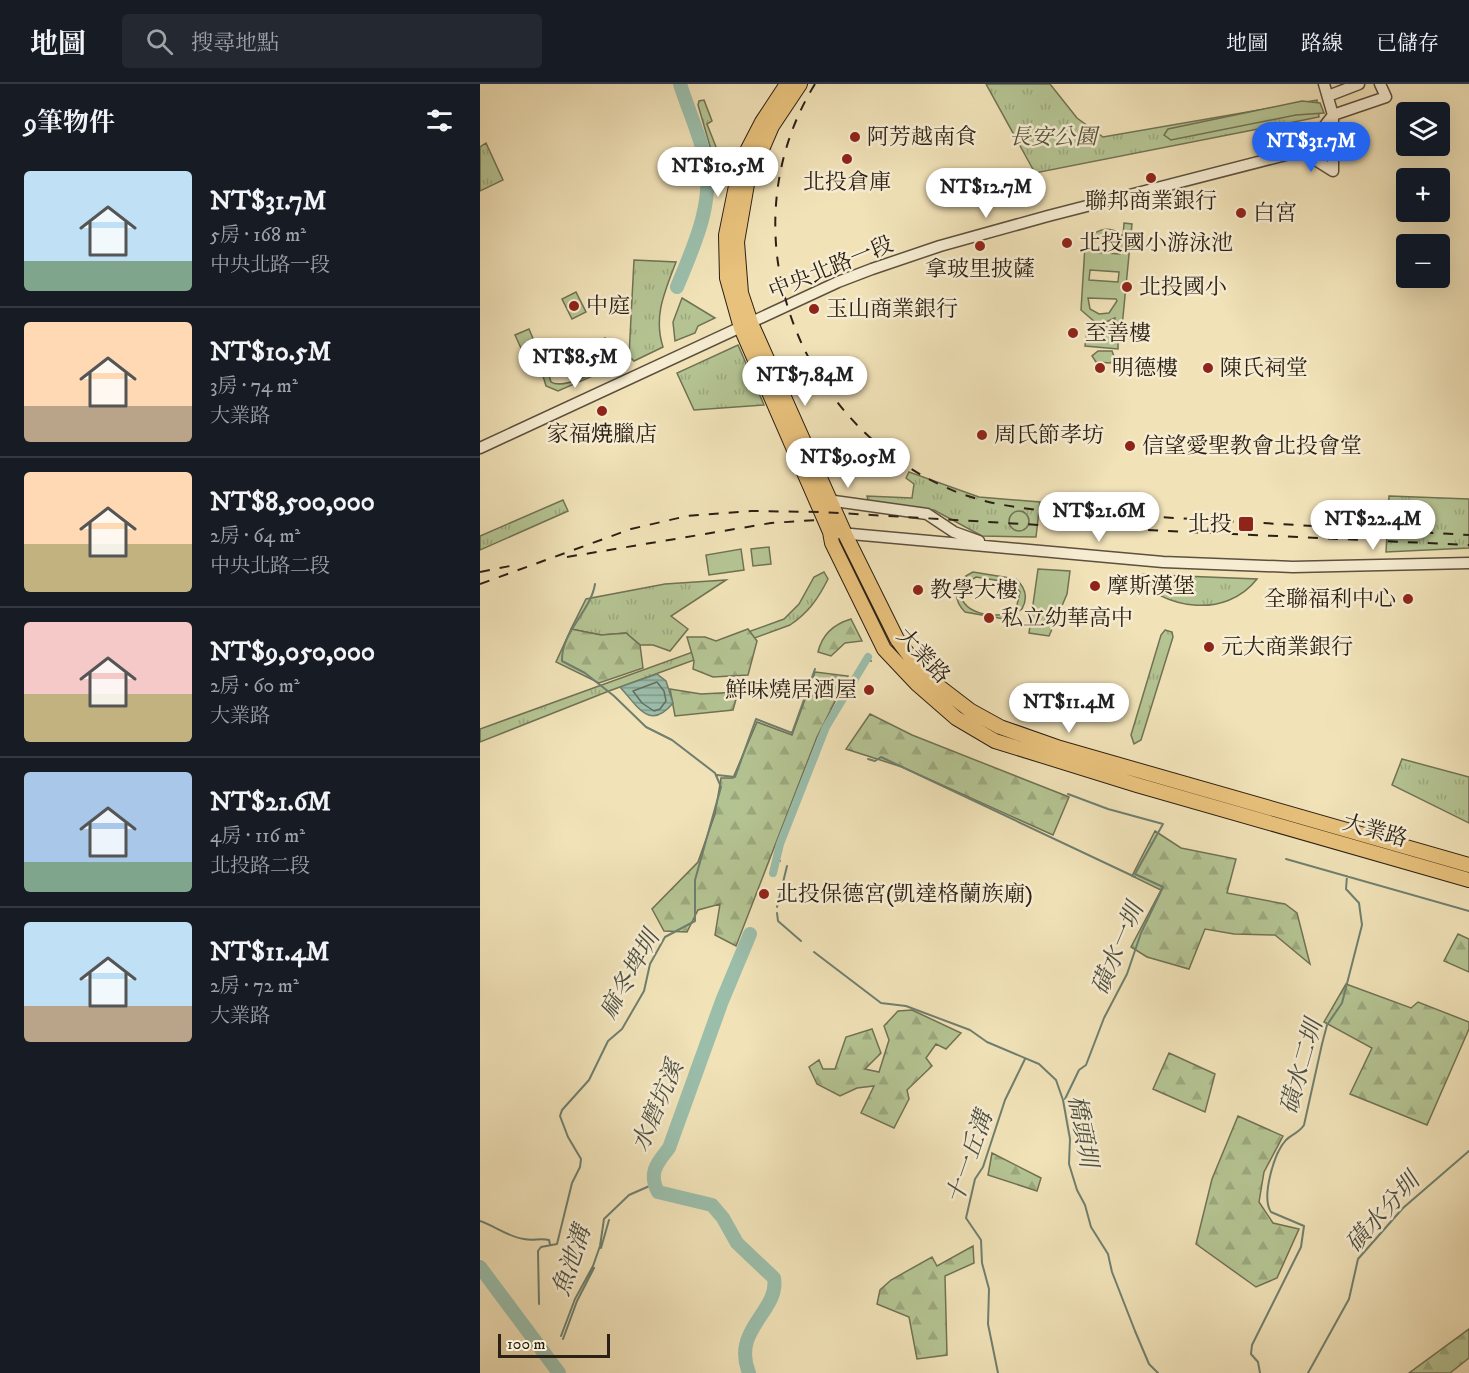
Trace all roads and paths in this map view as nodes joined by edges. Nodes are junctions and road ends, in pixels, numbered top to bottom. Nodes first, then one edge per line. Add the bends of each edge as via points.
1 (787, 84) edge
2 (800, 84) edge
3 (1324, 84) edge
4 (1359, 84) edge
5 (1380, 84) edge
6 (1328, 96) junction
7 (1333, 115) junction
8 (1300, 152) junction
9 (746, 326) junction
10 (480, 448) edge
11 (813, 494) junction
12 (830, 501) junction
13 (830, 532) junction
14 (845, 534) junction
15 (997, 547) junction
16 (1469, 563) edge
17 (1469, 865) edge
18 (1469, 880) edge

1 - 9 main road, 大業路 via 747,151 726,235 727,278
2 - 9 main road, 大業路 via 772,126 747,184 737,242
3 - 6 street
4 - 6 street
5 - 7 street via 1386,97
6 - 7 street
7 - 8 street
7 - 8 street via 1333,171
8 - 9 street, 中央北路一段 via 940,246 838,282
9 - 10 street, 中央北路一段
9 - 11 main road, 大業路
9 - 12 main road, 大業路
11 - 12 street
11 - 13 main road, 大業路
12 - 14 main road, 大業路
12 - 15 street via 927,514 963,536
13 - 14 street
13 - 18 main road, 大業路 via 884,649 956,718 995,741
14 - 15 street
14 - 17 main road, 大業路 via 897,639 924,675 970,711 1000,727 1060,748
15 - 16 street via 1114,559 1260,566

